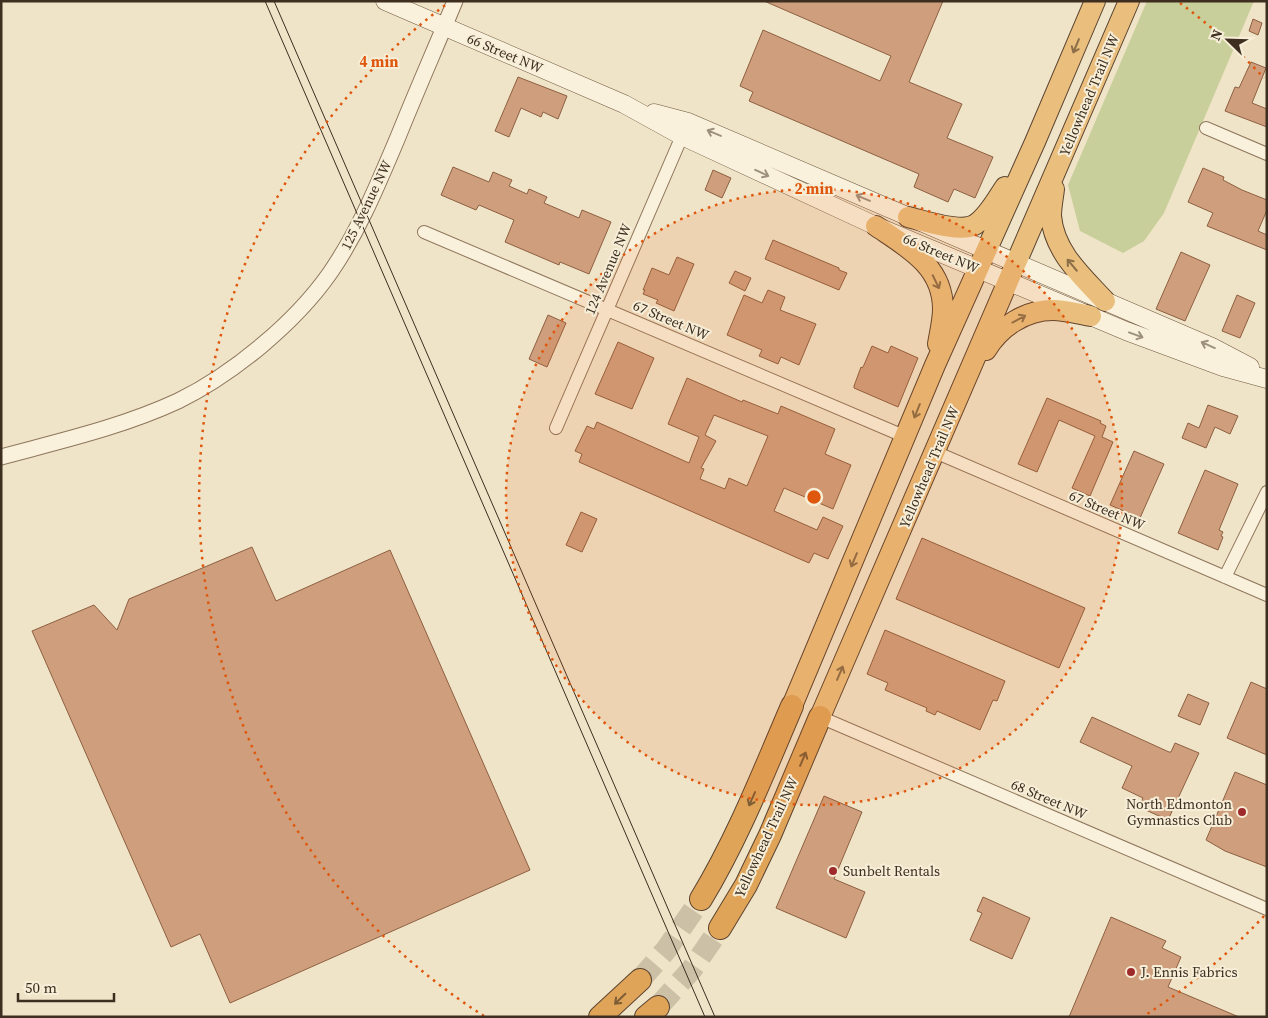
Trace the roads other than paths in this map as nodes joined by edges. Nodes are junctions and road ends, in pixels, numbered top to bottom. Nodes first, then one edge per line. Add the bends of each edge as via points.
1 (385, 1) edge
2 (455, 1) edge
3 (1095, 1) edge
4 (1129, 1) edge
5 (444, 27) junction
6 (1206, 128) dead end
7 (685, 129) junction
8 (1035, 142) junction
9 (1267, 154) edge
10 (1057, 168) junction
11 (908, 217) junction
12 (876, 226) junction
13 (424, 232) dead end
14 (983, 260) junction
15 (1012, 272) junction
16 (1105, 301) junction
17 (607, 310) junction
18 (1091, 316) junction
19 (935, 366) junction
20 (1267, 375) edge
21 (1267, 379) edge
22 (966, 381) junction
23 (556, 428) dead end
24 (906, 437) junction
25 (935, 452) junction
26 (1, 457) edge
27 (1267, 492) edge
28 (1225, 577) junction
29 (1267, 595) edge
30 (792, 706) joint
31 (820, 717) junction
32 (701, 899) tunnel mouth
33 (1267, 908) edge
34 (720, 928) tunnel mouth
35 (640, 980) tunnel mouth
36 (600, 1017) edge

1 - 5 main road, 66 Street NW
2 - 5 street, 125 Avenue NW
3 -> 8 highway, Yellowhead Trail NW
4 - 10 highway, Yellowhead Trail NW
5 - 7 main road, 66 Street NW
5 - 26 street, 125 Avenue NW via 360,223 330,273 284,325 239,363 178,400 115,425
6 - 9 street
11 -> 7 main road, 66 Street NW
7 -> 12 main road, 66 Street NW
7 - 17 street, 124 Avenue NW
8 - 11 highway via 990,209 975,225 959,229
8 - 14 highway, Yellowhead Trail NW
10 - 15 highway, Yellowhead Trail NW
16 -> 10 highway via 1067,260 1056,240 1051,214
11 - 14 main road, 66 Street NW
12 - 14 main road, 66 Street NW
12 -> 19 highway via 916,252 940,288 943,309
13 - 17 street, 67 Street NW
14 - 15 main road, 66 Street NW
14 - 19 highway, Yellowhead Trail NW
15 - 16 main road, 66 Street NW
15 - 18 main road, 66 Street NW
15 - 22 highway, Yellowhead Trail NW
20 -> 16 main road, 66 Street NW via 1212,347
17 - 23 street, 124 Avenue NW
17 - 24 street, 67 Street NW
18 -> 21 main road, 66 Street NW via 1223,367
22 -> 18 highway via 997,335 1020,318 1055,310
19 -> 24 highway, Yellowhead Trail NW
22 - 25 highway, Yellowhead Trail NW
24 -> 30 highway, Yellowhead Trail NW
25 - 28 street, 67 Street NW
31 -> 25 highway, Yellowhead Trail NW
27 - 28 street
28 - 29 street, 67 Street NW
30 -> 32 highway, Yellowhead Trail NW via 742,821
31 - 33 street, 68 Street NW
34 -> 31 highway, Yellowhead Trail NW via 770,835
35 -> 36 highway

